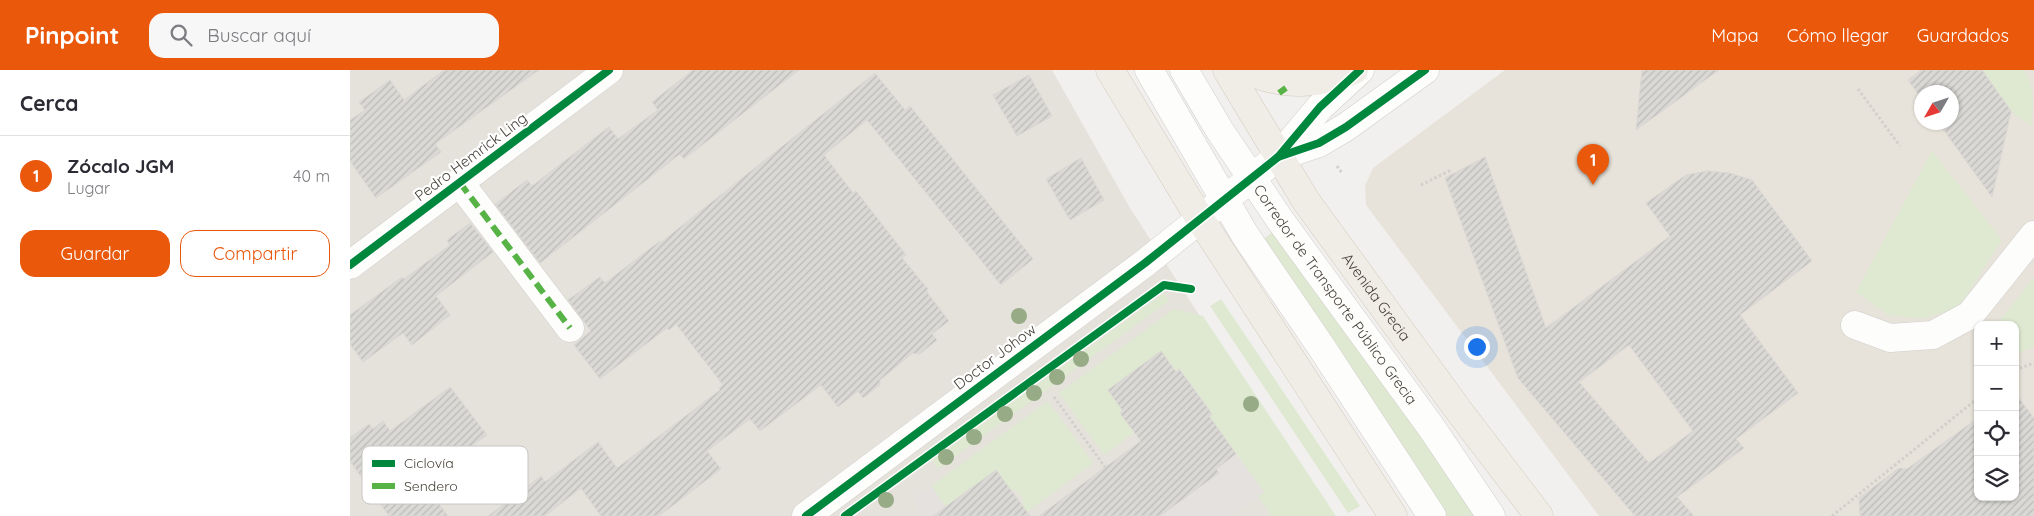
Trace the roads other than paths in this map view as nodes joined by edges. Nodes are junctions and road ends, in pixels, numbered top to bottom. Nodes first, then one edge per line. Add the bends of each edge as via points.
1 (609, 70) edge
2 (1110, 70) edge
3 (1149, 70) edge
4 (1184, 70) edge
5 (1227, 70) edge
6 (1248, 70) edge
7 (1354, 70) edge
8 (1360, 70) edge
9 (1425, 70) edge
10 (1278, 157) junction
11 (1251, 178) junction
12 (460, 182) junction
13 (1224, 200) junction
14 (1200, 219) junction
15 (2034, 235) edge
16 (350, 265) edge
17 (1855, 325) dead end
18 (570, 328) dead end
19 (806, 516) edge
20 (1393, 516) edge
21 (1432, 516) edge
22 (1491, 516) edge
23 (1539, 516) edge

1 - 12 street, Pedro Hemrick Ling
2 - 14 main road
3 - 13 street
4 - 11 street, Corredor de Transporte Público Grecia
5 - 10 main road, Avenida Grecia
6 - 7 main road via 1286,82 1313,82
8 - 10 street via 1320,107
9 - 10 street via 1319,143
10 - 11 street, Doctor Johow
10 - 23 main road, Avenida Grecia via 1334,240
11 - 13 street, Doctor Johow
11 - 22 street, Corredor de Transporte Público Grecia via 1431,427
12 - 16 street, Pedro Hemrick Ling
12 - 18 street
13 - 14 street, Doctor Johow
13 - 21 street
14 - 19 street, Doctor Johow
14 - 20 main road
15 - 17 street via 1970,315 1933,335 1890,338

